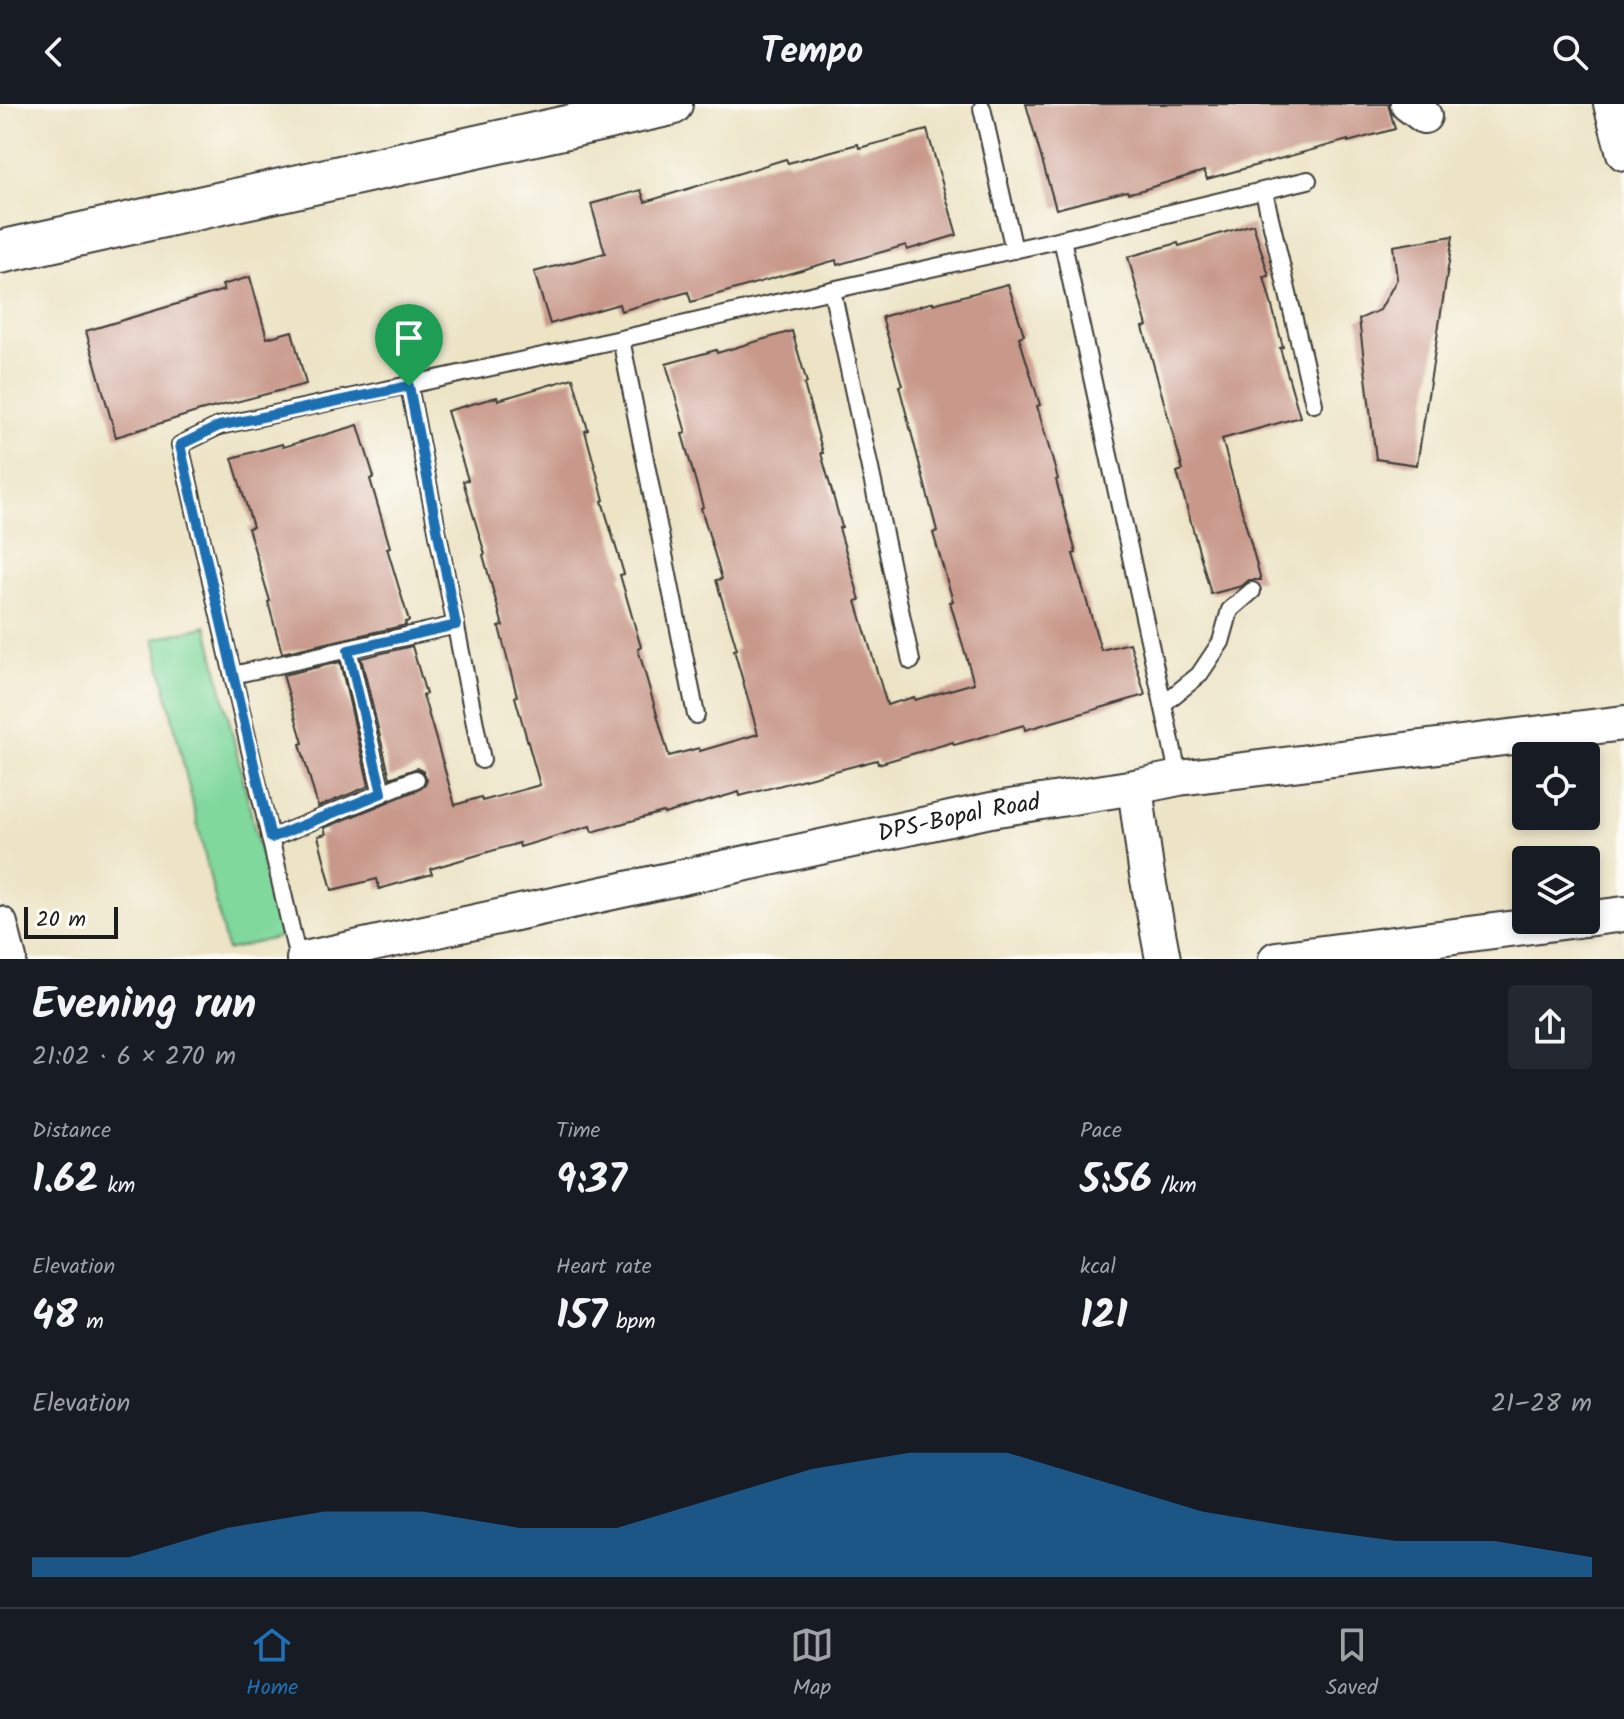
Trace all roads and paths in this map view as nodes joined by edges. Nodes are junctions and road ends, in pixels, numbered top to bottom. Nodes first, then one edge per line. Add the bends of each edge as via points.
1 (671, 104) edge
2 (1611, 104) edge
3 (982, 108) dead end
4 (1624, 153) edge
5 (1308, 180) dead end
6 (1264, 192) junction
7 (1062, 239) junction
8 (1014, 250) junction
9 (0, 252) edge
10 (832, 290) junction
11 (621, 339) junction
12 (409, 386) junction
13 (1314, 404) dead end
14 (1252, 591) dead end
15 (456, 625) junction
16 (348, 650) junction
17 (911, 661) dead end
18 (233, 675) junction
19 (1163, 704) junction
20 (696, 715) dead end
21 (1624, 723) edge
22 (482, 760) dead end
23 (1179, 778) junction
24 (416, 779) dead end
25 (1135, 787) junction
26 (382, 793) junction
27 (271, 838) junction
28 (1624, 914) edge
29 (1600, 917) edge
30 (0, 924) edge
31 (1512, 929) edge
32 (1160, 943) edge
33 (9, 959) edge
34 (301, 959) edge
35 (1276, 959) edge

1 - 9 street
2 - 4 street
3 - 8 lane
5 - 6 lane
6 - 7 lane
6 - 13 lane
7 - 8 lane
7 - 19 lane
8 - 10 lane
10 - 11 lane
10 - 17 lane
11 - 12 lane
11 - 20 lane
12 - 15 lane
12 - 18 lane via 219,426 180,445
14 - 19 lane via 1230,610 1221,642 1199,675
15 - 16 lane
15 - 22 lane
16 - 18 lane
16 - 26 lane
18 - 27 lane
19 - 23 lane
21 - 23 street, DPS-Bopal Road
23 - 25 street, DPS-Bopal Road
24 - 26 lane
25 - 32 street
25 - 34 street, DPS-Bopal Road via 991,810
26 - 27 lane
27 - 34 lane
28 - 29 street
30 - 33 street
31 - 35 street

